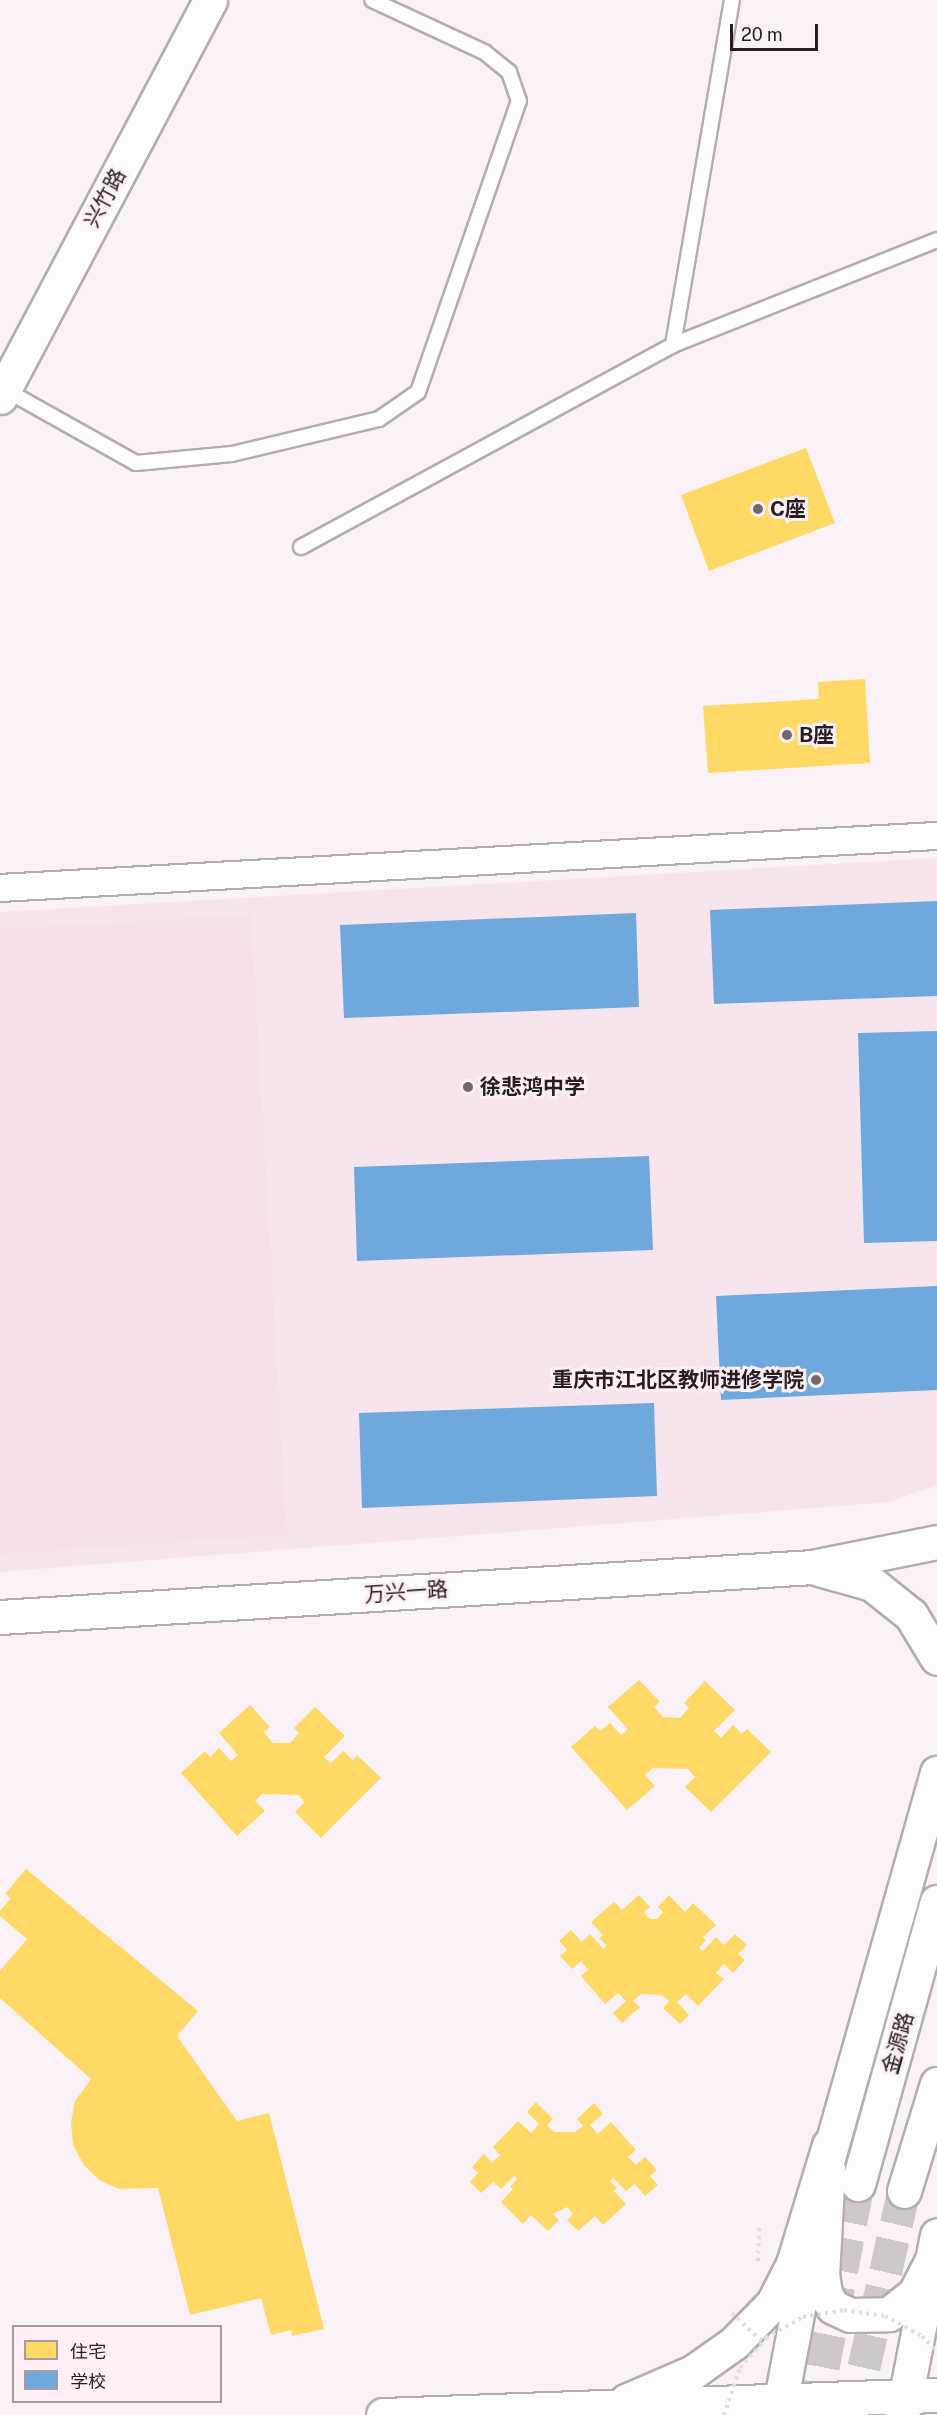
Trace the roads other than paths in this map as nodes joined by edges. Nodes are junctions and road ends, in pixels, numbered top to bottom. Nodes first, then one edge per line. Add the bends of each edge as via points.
1 (210, 0) edge
2 (372, 0) edge
3 (732, 0) edge
4 (937, 240) edge
5 (673, 345) junction
6 (2, 393) edge
7 (301, 547) dead end
8 (937, 836) edge
9 (0, 888) edge
10 (937, 1542) edge
11 (812, 1567) junction
12 (0, 1617) edge
13 (937, 1658) edge
14 (937, 1773) edge
15 (937, 1902) edge
16 (937, 2084) edge
17 (829, 2145) junction
18 (858, 2184) tunnel mouth
19 (904, 2191) tunnel mouth
20 (934, 2249) edge
21 (937, 2395) edge
22 (903, 2406) edge
23 (611, 2408) junction
24 (779, 2408) edge
25 (451, 2414) edge
26 (382, 2415) edge

1 - 6 street, 兴竹路
2 - 6 lane via 484,52 509,72 519,101 418,392 379,419 232,454 136,463
3 - 5 lane
4 - 5 lane
5 - 7 lane
8 - 9 street
10 - 11 street
11 - 12 street, 万兴一路
11 - 13 street via 872,1584 911,1615
14 - 17 street
15 - 18 street, 金源路
16 - 19 street
17 - 20 street via 822,2274 825,2294 833,2307 850,2315 889,2314 915,2293
17 - 23 street via 793,2264 773,2303 734,2343 693,2372
17 - 24 street
20 - 22 street
21 - 22 street
22 - 24 street
23 - 24 street
23 - 25 street
25 - 26 street

